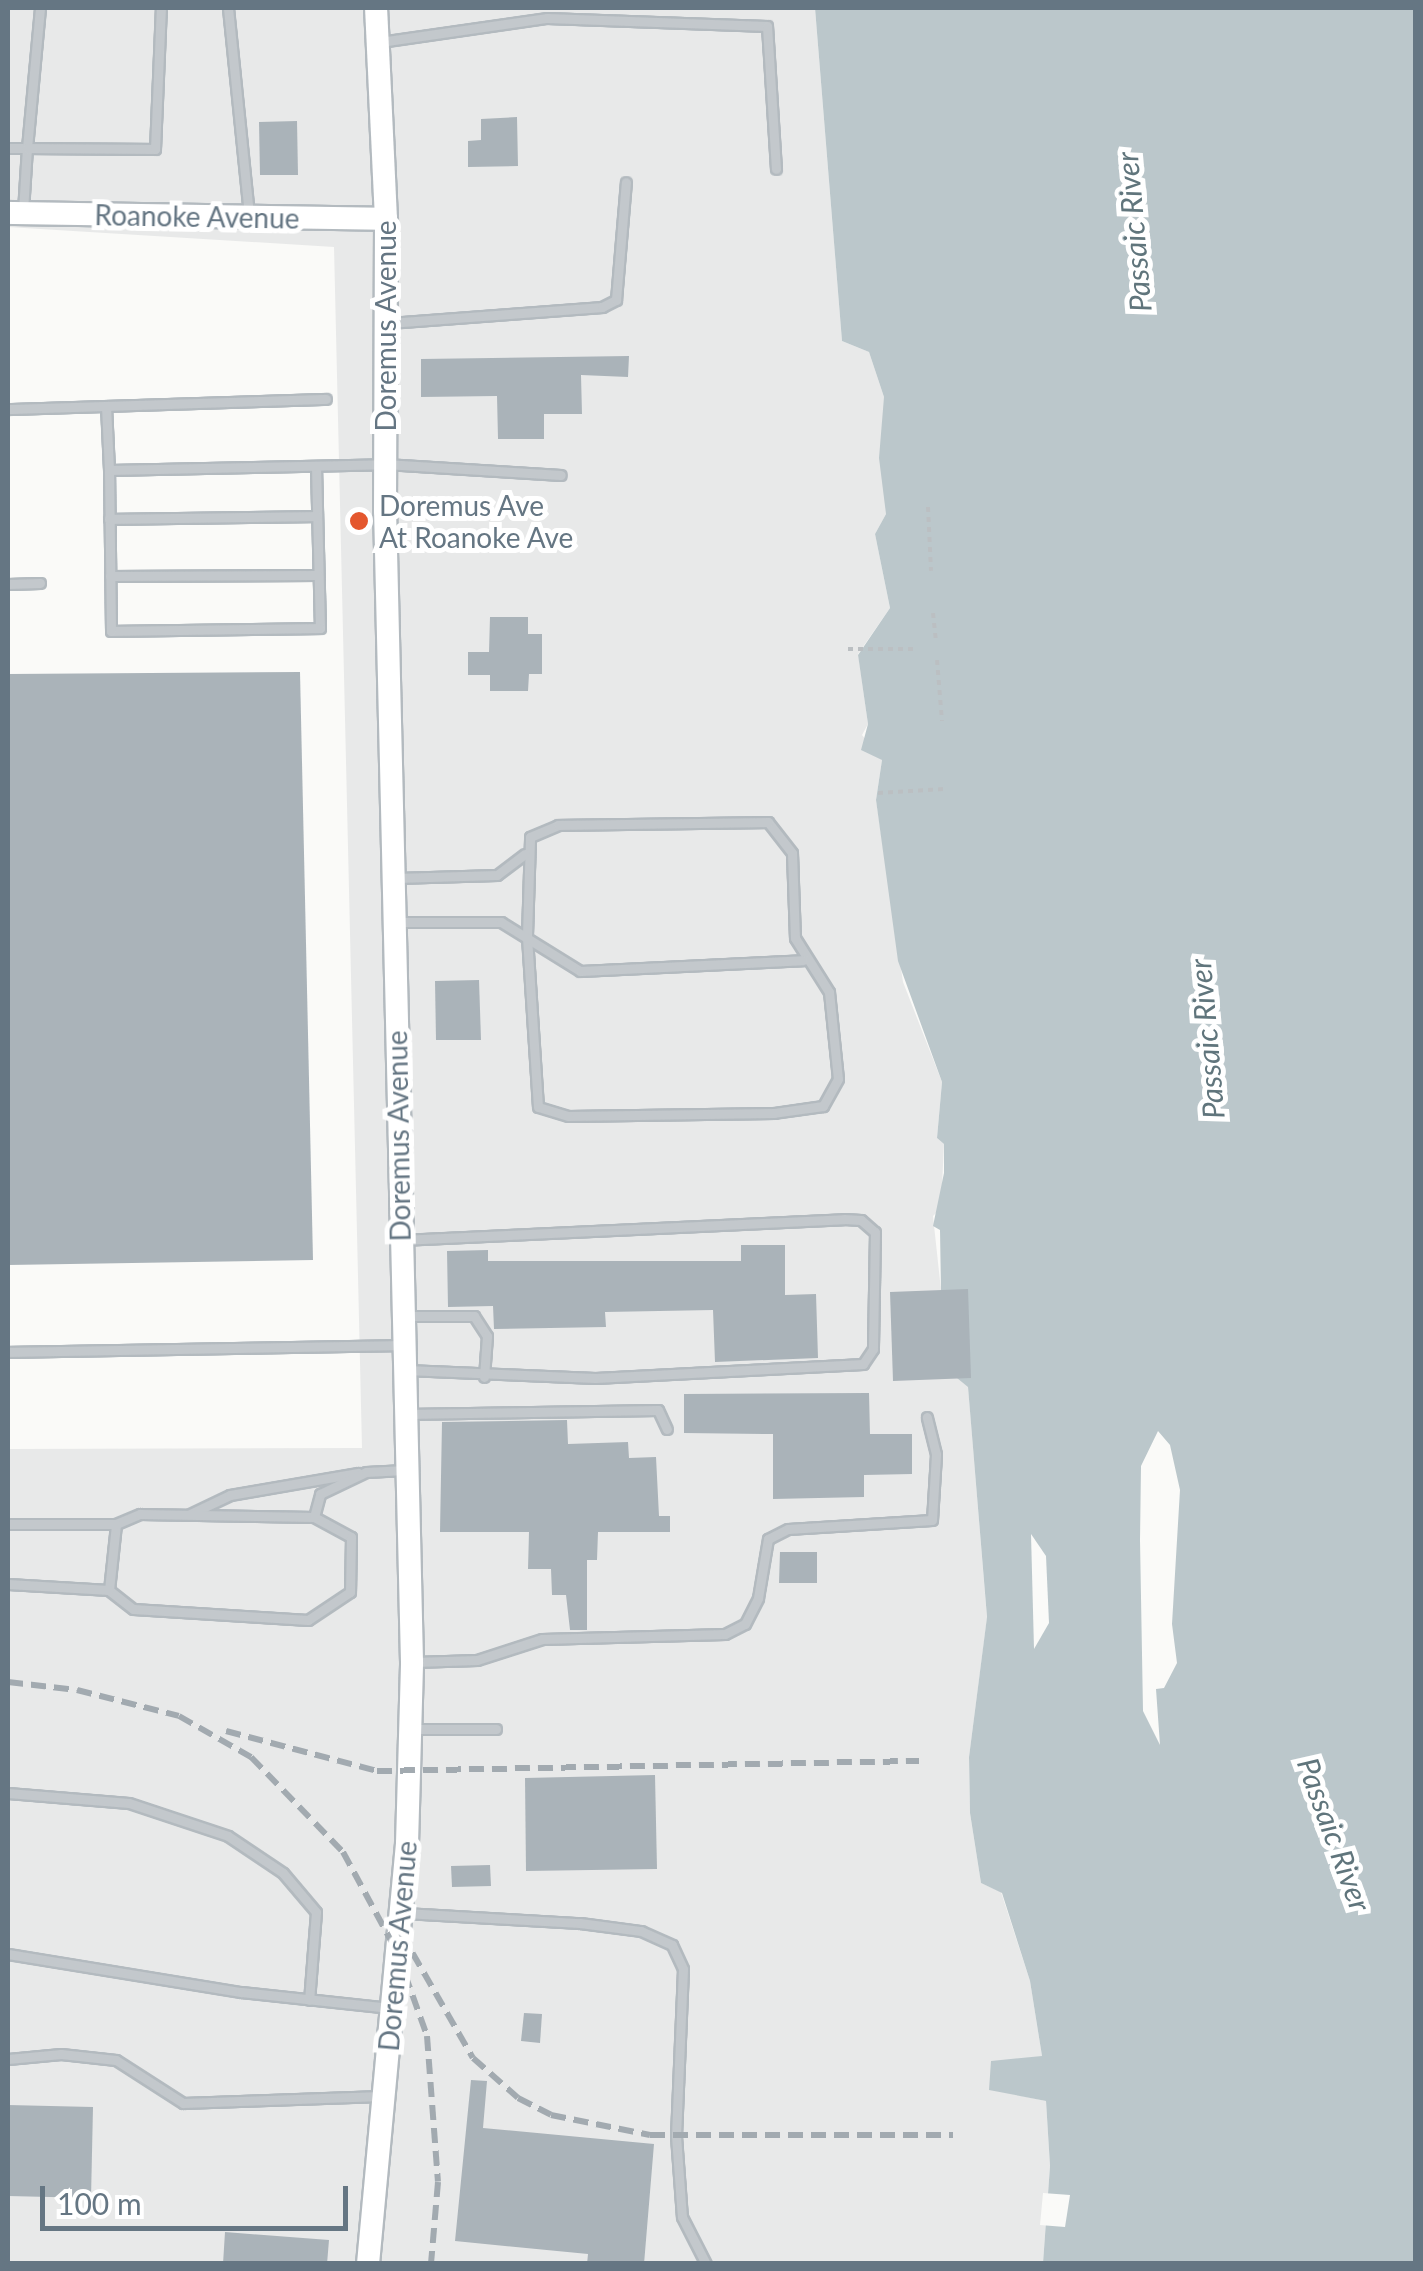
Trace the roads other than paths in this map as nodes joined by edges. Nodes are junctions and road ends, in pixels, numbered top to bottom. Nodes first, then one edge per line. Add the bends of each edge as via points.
1 (40, 8) edge
2 (161, 8) edge
3 (228, 8) edge
4 (376, 8) edge
5 (377, 42) junction
6 (8, 148) edge
7 (27, 148) junction
8 (776, 169) dead end
9 (626, 182) dead end
10 (15, 213) edge
11 (249, 217) junction
12 (386, 219) junction
13 (387, 323) junction
14 (326, 399) dead end
15 (106, 406) junction
16 (8, 409) edge
17 (385, 464) junction
18 (316, 466) junction
19 (109, 470) junction
20 (561, 475) dead end
21 (316, 516) junction
22 (110, 519) junction
23 (318, 575) junction
24 (110, 576) junction
25 (40, 583) dead end
26 (8, 584) edge
27 (525, 854) junction
28 (392, 878) junction
29 (394, 922) junction
30 (528, 934) junction
31 (803, 960) junction
32 (400, 1240) junction
33 (402, 1316) junction
34 (402, 1345) junction
35 (8, 1352) edge
36 (403, 1370) junction
37 (484, 1377) junction
38 (404, 1414) junction
39 (927, 1417) dead end
40 (667, 1428) dead end
41 (405, 1470) junction
42 (366, 1472) junction
43 (188, 1515) junction
44 (314, 1517) junction
45 (8, 1524) edge
46 (116, 1524) junction
47 (8, 1584) edge
48 (109, 1590) junction
49 (412, 1662) junction
50 (410, 1729) junction
51 (496, 1729) dead end
52 (8, 1792) edge
53 (401, 1913) junction
54 (8, 1954) edge
55 (308, 2000) junction
56 (392, 2008) junction
57 (8, 2059) edge
58 (384, 2096) junction
59 (368, 2264) edge
60 (706, 2264) edge

1 - 7 lane
2 - 7 lane via 155,149
3 - 11 lane
4 - 5 main road, Doremus Avenue
5 - 8 lane via 547,18 767,26 773,40
5 - 12 main road, Doremus Avenue
6 - 7 lane
7 - 10 lane
9 - 13 lane via 616,300 602,307
10 - 11 main road, Roanoke Avenue
11 - 12 main road, Roanoke Avenue
12 - 13 main road, Doremus Avenue
13 - 17 main road, Doremus Avenue
14 - 15 lane
15 - 16 lane
15 - 19 lane
17 - 18 lane
17 - 20 lane
17 - 28 main road, Doremus Avenue
18 - 19 lane
18 - 21 lane
19 - 22 lane
21 - 22 lane
21 - 23 lane
22 - 24 lane
23 - 24 lane
23 - 24 lane via 320,628 111,631
25 - 26 lane
27 - 28 lane via 497,876
27 - 30 lane
27 - 31 lane via 530,836 558,825 768,822 792,853 795,938
28 - 29 main road, Doremus Avenue
29 - 30 lane via 501,922
29 - 32 main road, Doremus Avenue
30 - 31 lane via 580,971
30 - 31 lane via 533,1088 538,1107 568,1116 774,1113 823,1106 838,1079 829,992
32 - 33 main road, Doremus Avenue
32 - 37 lane via 844,1219 861,1220 875,1232 872,1358 863,1364
33 - 34 main road, Doremus Avenue
33 - 37 lane via 474,1316 487,1336
34 - 35 lane
34 - 36 main road, Doremus Avenue
36 - 37 lane
36 - 38 main road, Doremus Avenue
38 - 40 lane via 442,1408 658,1410
38 - 41 main road, Doremus Avenue
39 - 49 lane via 936,1454 932,1520 788,1529 768,1538 758,1598 745,1624 726,1634 542,1639 477,1660
41 - 42 lane
41 - 49 main road, Doremus Avenue
42 - 43 lane via 230,1495
42 - 44 lane via 320,1494
43 - 44 lane
43 - 46 lane via 140,1514
44 - 48 lane via 351,1537 350,1592 308,1620 133,1610
45 - 46 lane
46 - 48 lane
47 - 48 lane
49 - 50 main road, Doremus Avenue
50 - 51 lane
50 - 53 main road, Doremus Avenue
52 - 55 lane via 129,1802 228,1836 283,1874 316,1912
53 - 56 main road, Doremus Avenue
53 - 60 lane via 580,1922 641,1932 672,1945 683,1969 684,2018 676,2161 682,2217
54 - 55 lane
55 - 56 lane
56 - 58 main road, Doremus Avenue
57 - 58 lane via 61,2054 116,2060 182,2103
58 - 59 main road, Doremus Avenue

